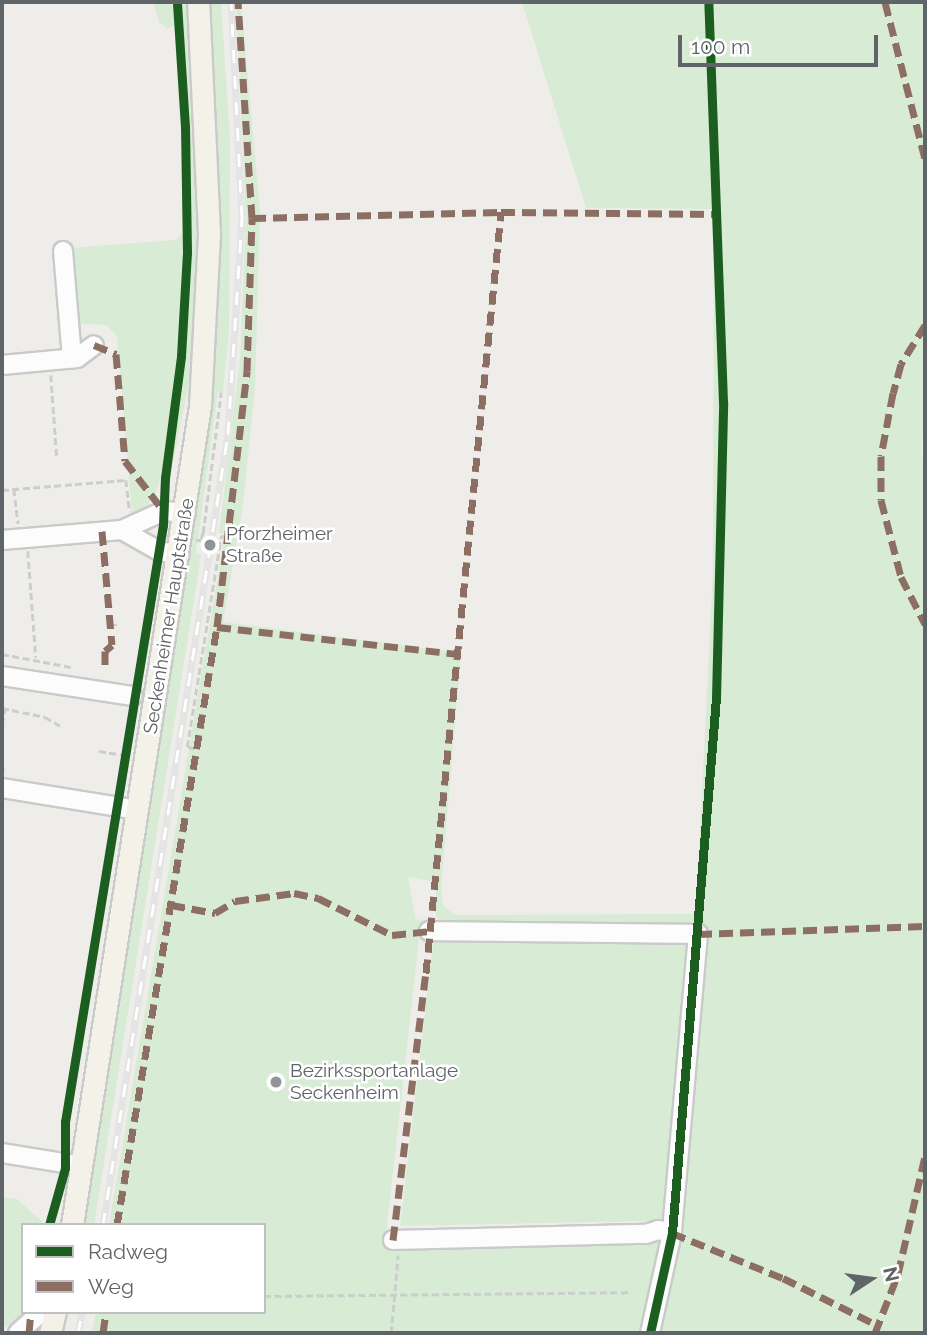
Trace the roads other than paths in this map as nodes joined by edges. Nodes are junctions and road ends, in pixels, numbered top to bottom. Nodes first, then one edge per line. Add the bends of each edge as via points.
1 (198, 2) edge
2 (63, 251) dead end
3 (94, 345) dead end
4 (72, 359) junction
5 (2, 366) edge
6 (186, 513) junction
7 (127, 527) junction
8 (16, 538) edge
9 (180, 555) junction
10 (2, 676) edge
11 (132, 696) dead end
12 (2, 788) edge
13 (138, 810) junction
14 (429, 931) dead end
15 (2, 1153) edge
16 (82, 1166) junction
17 (72, 1223) edge
18 (672, 1233) junction
19 (396, 1241) road end
20 (39, 1314) edge
21 (55, 1314) edge
22 (18, 1333) edge
23 (50, 1333) edge
24 (650, 1333) edge

1 - 6 main road, Seckenheimer Hauptstraße via 209,233 200,406
2 - 4 street
3 - 4 street
4 - 5 street
6 - 7 street via 164,511
6 - 9 main road, Seckenheimer Hauptstraße
7 - 8 street
7 - 9 street via 159,551
9 - 13 main road, Seckenheimer Hauptstraße
10 - 11 street
12 - 13 street
13 - 16 main road, Seckenheimer Hauptstraße
14 - 18 street via 698,934
15 - 16 street
16 - 17 main road, Seckenheimer Hauptstraße
18 - 19 street
18 - 24 street
20 - 22 street
21 - 23 main road

